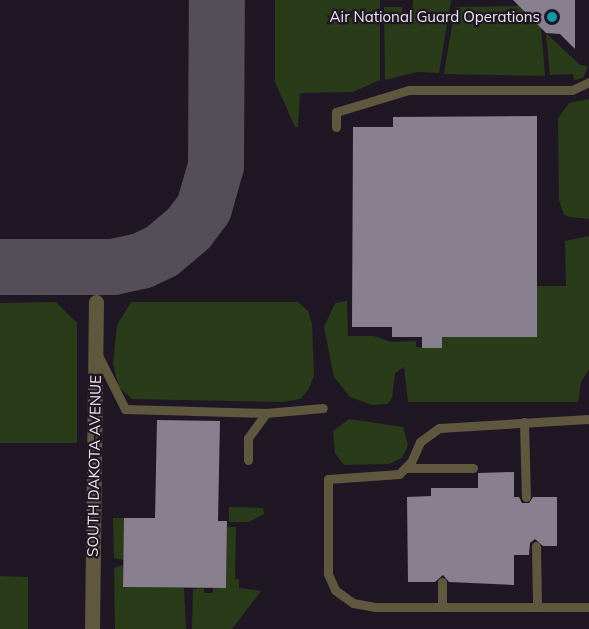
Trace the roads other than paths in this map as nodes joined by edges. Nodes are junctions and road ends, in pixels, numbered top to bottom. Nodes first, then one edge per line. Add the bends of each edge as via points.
1 (589, 82) edge
2 (336, 127) dead end
3 (96, 302) dead end
4 (95, 350) junction
5 (324, 408) dead end
6 (266, 412) junction
7 (589, 419) edge
8 (524, 422) junction
9 (248, 460) dead end
10 (405, 468) junction
11 (473, 468) dead end
12 (526, 497) dead end
13 (536, 546) dead end
14 (442, 582) dead end
15 (537, 606) junction
16 (589, 606) edge
17 (442, 607) junction
18 (92, 629) edge

1 - 2 lane via 572,90 409,90 336,112
3 - 4 street, SOUTH DAKOTA AVENUE
4 - 6 lane via 125,409
4 - 18 street, SOUTH DAKOTA AVENUE
5 - 6 lane
6 - 9 lane via 248,438
7 - 8 lane
8 - 10 lane via 439,428 420,442
8 - 12 lane
10 - 11 lane
10 - 17 lane via 399,474 371,479 328,479 328,574 343,597 364,607
13 - 15 lane
14 - 17 lane
15 - 16 lane
15 - 17 lane

